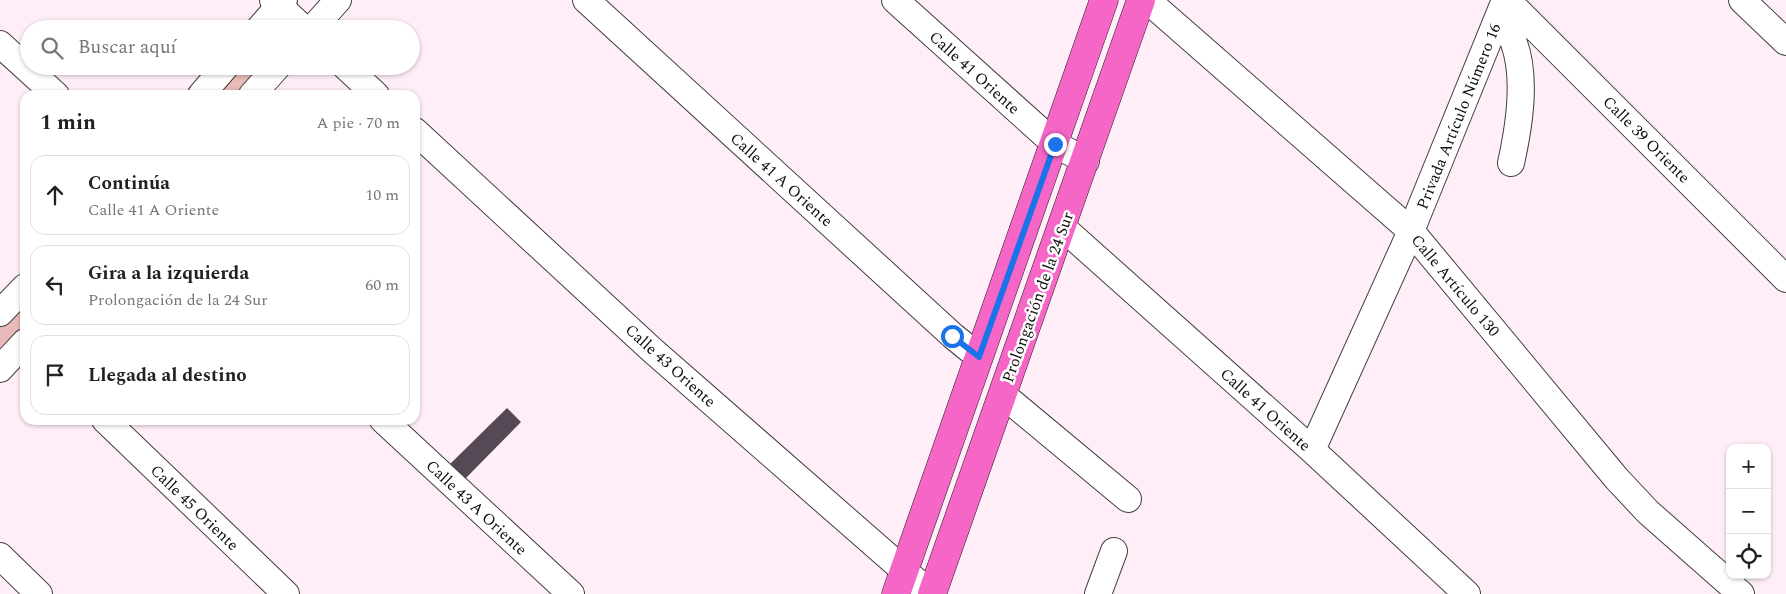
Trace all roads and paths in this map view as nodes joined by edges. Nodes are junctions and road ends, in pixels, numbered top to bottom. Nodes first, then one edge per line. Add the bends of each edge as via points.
1 (338, 0) edge
2 (586, 0) edge
3 (895, 0) edge
4 (1104, 0) edge
5 (1141, 0) edge
6 (1147, 0) edge
7 (1742, 0) edge
8 (279, 2) edge
9 (1504, 5) edge
10 (266, 20) edge
11 (296, 20) edge
12 (320, 20) edge
13 (1786, 42) edge
14 (0, 44) edge
15 (20, 62) edge
16 (34, 75) edge
17 (218, 75) edge
18 (270, 75) edge
19 (355, 75) edge
20 (51, 90) edge
21 (205, 90) edge
22 (256, 90) edge
23 (371, 90) edge
24 (420, 136) edge
25 (1055, 144) junction
26 (1086, 161) junction
27 (1511, 163) dead end
28 (1062, 227) junction
29 (1411, 231) junction
30 (1786, 278) edge
31 (20, 292) edge
32 (0, 314) edge
33 (20, 347) edge
34 (979, 357) junction
35 (0, 369) edge
36 (1003, 395) junction
37 (109, 425) edge
38 (387, 425) edge
39 (1312, 450) junction
40 (1128, 500) dead end
41 (1114, 551) dead end
42 (0, 556) edge
43 (900, 582) edge
44 (39, 594) edge
45 (286, 594) edge
46 (571, 594) edge
47 (932, 594) edge
48 (1098, 594) edge
49 (1467, 594) edge
50 (1741, 594) edge

1 - 12 street
2 - 34 street, Calle 41 A Oriente via 952,336
3 - 25 street, Calle 41 Oriente
4 - 25 main road, Prolongación de la 24 Sur
5 - 26 main road, Prolongación de la 24 Sur
6 - 29 street, Calle Artículo 130
7 - 13 street
8 - 10 street
8 - 11 street
9 - 27 street via 1520,73 1518,134
9 - 29 street, Privada Artículo Número 16
9 - 30 street, Calle 39 Oriente
14 - 15 street
16 - 20 street
17 - 21 street
18 - 22 street
19 - 23 street
24 - 43 street, Calle 43 Oriente
25 - 26 street, Calle 41 Oriente
25 - 34 main road, Prolongación de la 24 Sur
26 - 28 main road, Prolongación de la 24 Sur
28 - 36 main road, Prolongación de la 24 Sur
28 - 39 street, Calle 41 Oriente
29 - 39 street, Privada Artículo Número 16
29 - 50 street, Calle Artículo 130 via 1616,479 1648,512
31 - 32 street
33 - 35 street
34 - 43 main road, Prolongación de la 24 Sur
36 - 40 street
36 - 47 main road, Prolongación de la 24 Sur
37 - 45 street, Calle 45 Oriente
38 - 46 street, Calle 43 A Oriente
39 - 49 street, Calle 41 Oriente
41 - 48 street
42 - 44 street
43 - 47 street, Calle 43 Oriente

